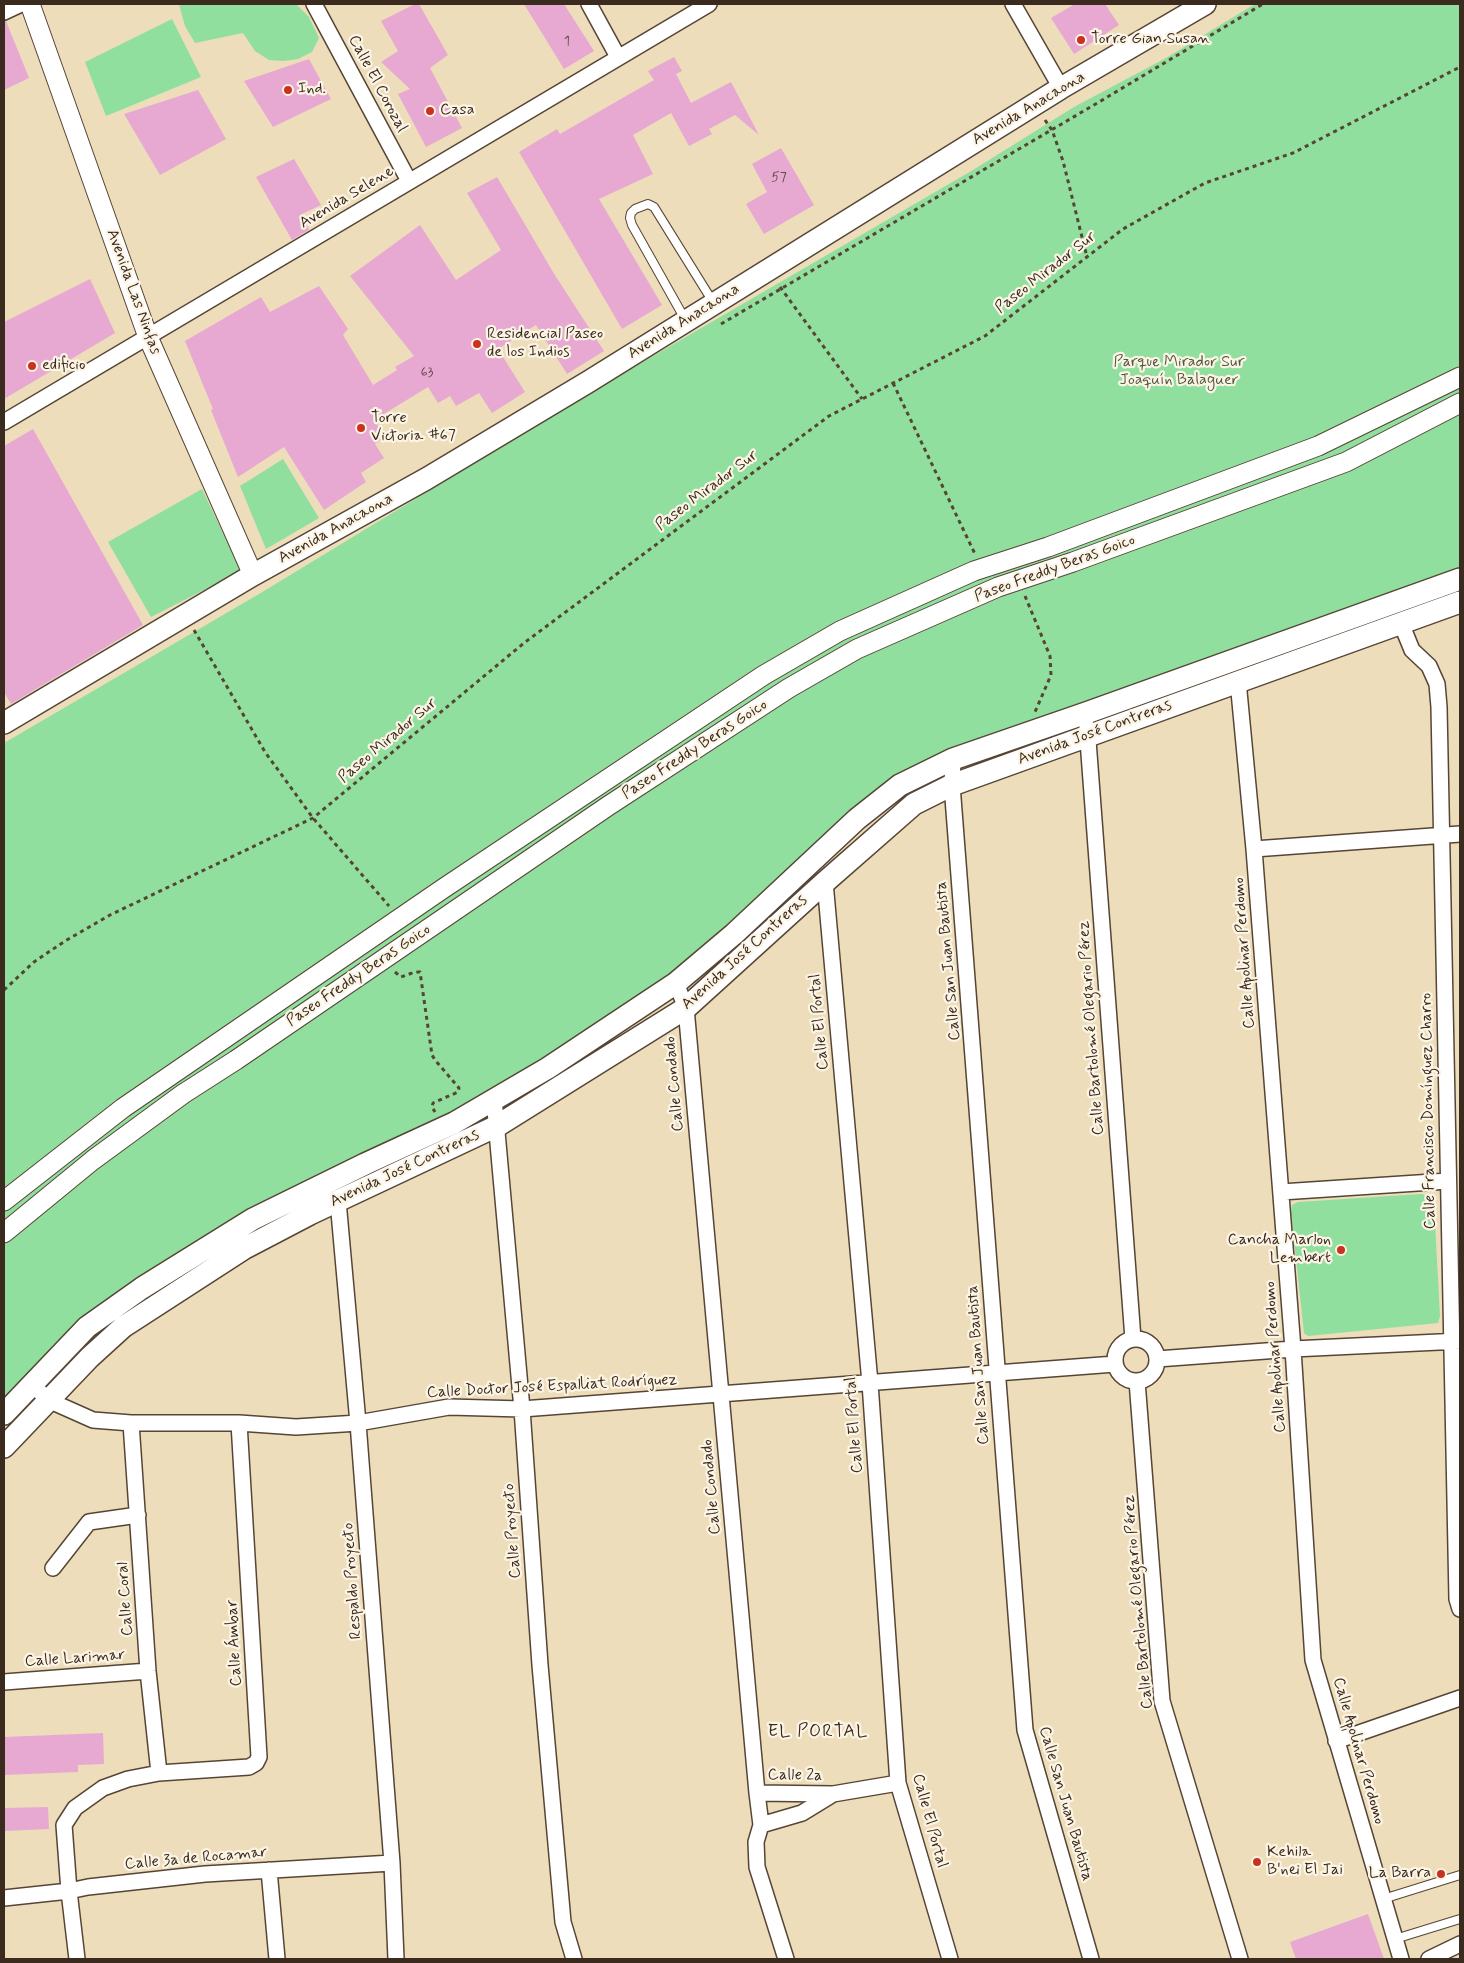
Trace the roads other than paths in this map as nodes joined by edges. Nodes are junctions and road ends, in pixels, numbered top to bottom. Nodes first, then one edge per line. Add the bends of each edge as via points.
1 (21, 4) edge
2 (30, 4) edge
3 (314, 4) edge
4 (589, 4) edge
5 (709, 4) edge
6 (1013, 4) edge
7 (1195, 6) edge
8 (4, 12) edge
9 (618, 57) junction
10 (1061, 88) junction
11 (409, 182) junction
12 (714, 304) junction
13 (686, 322) junction
14 (148, 337) junction
15 (1460, 378) edge
16 (1460, 403) edge
17 (4, 422) edge
18 (253, 574) junction
19 (1460, 579) edge
20 (1460, 602) edge
21 (1401, 624) junction
22 (1238, 681) junction
23 (1086, 713) junction
24 (4, 724) edge
25 (1088, 736) junction
26 (953, 759) junction
27 (952, 785) junction
28 (1460, 834) edge
29 (1441, 835) junction
30 (1254, 849) junction
31 (825, 882) junction
32 (396, 916) junction
33 (412, 939) junction
34 (676, 983) junction
35 (686, 1008) junction
36 (494, 1099) junction
37 (497, 1126) junction
38 (1448, 1181) junction
39 (1281, 1192) junction
40 (4, 1201) edge
41 (338, 1201) junction
42 (4, 1233) edge
43 (1133, 1339) junction
44 (1456, 1341) edge
45 (1293, 1349) junction
46 (1157, 1360) junction
47 (1115, 1364) junction
48 (996, 1373) junction
49 (1137, 1381) junction
50 (870, 1383) junction
51 (32, 1384) junction
52 (721, 1393) junction
53 (48, 1400) junction
54 (522, 1409) junction
55 (4, 1414) edge
56 (131, 1423) junction
57 (239, 1423) junction
58 (358, 1423) junction
59 (4, 1447) edge
60 (138, 1516) junction
61 (53, 1568) dead end
62 (1460, 1609) edge
63 (148, 1671) junction
64 (4, 1682) edge
65 (1460, 1698) edge
66 (1336, 1741) junction
67 (159, 1773) junction
68 (898, 1783) junction
69 (757, 1793) junction
70 (833, 1794) junction
71 (761, 1825) junction
72 (392, 1863) junction
73 (269, 1870) junction
74 (1460, 1875) edge
75 (69, 1892) junction
76 (4, 1898) edge
77 (1383, 1899) junction
78 (1460, 1919) edge
79 (1395, 1939) junction
80 (1460, 1944) edge
81 (77, 1959) edge
82 (276, 1959) edge
83 (396, 1959) edge
84 (574, 1959) edge
85 (786, 1959) edge
86 (950, 1959) edge
87 (1091, 1959) edge
88 (1240, 1959) edge
89 (1401, 1959) edge
90 (1429, 1959) edge

1 - 8 street
2 - 14 street, Avenida Las Ninfas
3 - 11 street, Calle El Corozal
4 - 9 street
5 - 9 street, Avenida Selene
6 - 10 street
7 - 10 main road, Avenida Anacaona
9 - 11 street, Avenida Selene
10 - 12 main road, Avenida Anacaona
11 - 14 street, Avenida Selene
12 - 13 main road, Avenida Anacaona
12 - 13 lane via 654,207 648,204 635,208 630,218 632,225
13 - 18 main road, Avenida Anacaona via 434,474
14 - 17 street, Avenida Selene
14 - 18 street, Avenida Las Ninfas
15 - 32 street, Paseo Freddy Beras Goico via 1318,446 1048,547 974,570 840,632 764,675
16 - 33 street, Paseo Freddy Beras Goico via 1346,462 998,587 857,648 789,688 608,806
18 - 24 main road, Avenida Anacaona
19 - 23 main road, Avenida José Contreras
20 - 21 main road, Avenida José Contreras
21 - 22 main road, Avenida José Contreras
21 - 29 street, Calle Francisco Domínguez Charro via 1412,650 1429,666 1437,684
22 - 25 main road, Avenida José Contreras
22 - 30 street, Calle Apolinar Perdomo
23 - 25 street, Calle Bartolomé Olegario Pérez
23 - 26 main road, Avenida José Contreras
25 - 27 main road, Avenida José Contreras
25 - 43 street, Calle Bartolomé Olegario Pérez
26 - 27 street, Calle San Juan Bautista
26 - 34 main road, Avenida José Contreras via 900,785 857,819 734,934
27 - 31 main road, Avenida José Contreras via 914,804
27 - 48 street, Calle San Juan Bautista
28 - 29 street
29 - 30 street
29 - 38 street, Calle Francisco Domínguez Charro
30 - 39 street, Calle Apolinar Perdomo
31 - 35 main road, Avenida José Contreras
31 - 50 street, Calle El Portal
32 - 33 street
32 - 40 street, Paseo Freddy Beras Goico via 123,1108
33 - 42 street, Paseo Freddy Beras Goico via 183,1094
34 - 35 street, Calle Condado
34 - 36 main road, Avenida José Contreras via 548,1068
35 - 37 main road, Avenida José Contreras
35 - 52 street, Calle Condado
36 - 37 street, Calle Proyecto
36 - 51 main road, Avenida José Contreras via 446,1126 253,1219 204,1248 87,1327
37 - 41 main road, Avenida José Contreras
37 - 54 street, Calle Proyecto
38 - 39 street
38 - 44 street, Calle Francisco Domínguez Charro
39 - 45 street, Calle Apolinar Perdomo
41 - 53 main road, Avenida José Contreras via 245,1248 123,1327
41 - 58 street, Respaldo Proyecto
43 - 46 street via 1147,1342
43 - 47 street via 1118,1348
44 - 45 street
44 - 62 street, Calle Francisco Domínguez Charro via 1457,1599
45 - 46 street
45 - 66 street, Calle Apolinar Perdomo via 1313,1660
46 - 49 street via 1152,1374
47 - 48 street, Calle Doctor José Espalliat Rodríguez
47 - 49 street via 1123,1377
48 - 50 street, Calle Doctor José Espalliat Rodríguez
48 - 87 street, Calle San Juan Bautista via 1025,1730
49 - 88 street, Calle Bartolomé Olegario Pérez via 1162,1701
50 - 52 street, Calle Doctor José Espalliat Rodríguez
50 - 68 street, Calle El Portal
51 - 53 street, Calle Doctor José Espalliat Rodríguez
51 - 55 main road, Avenida José Contreras
52 - 54 street, Calle Doctor José Espalliat Rodríguez
52 - 69 street, Calle Condado
53 - 56 street, Calle Doctor José Espalliat Rodríguez via 93,1420
53 - 59 main road, Avenida José Contreras
54 - 58 street, Calle Doctor José Espalliat Rodríguez via 449,1407
54 - 84 street, Calle Proyecto via 563,1922
56 - 57 street, Calle Doctor José Espalliat Rodríguez
56 - 60 street, Calle Coral
57 - 58 street, Calle Doctor José Espalliat Rodríguez via 296,1427
57 - 67 street, Calle Ámbar via 259,1756 249,1767
58 - 72 street, Respaldo Proyecto
60 - 61 street via 89,1522
60 - 63 street, Calle Coral
63 - 64 street, Calle Larimar
63 - 67 street, Calle Coral
65 - 66 street
66 - 77 street, Calle Apolinar Perdomo
67 - 75 street, Calle Ámbar via 116,1782 75,1808 64,1825
68 - 70 street, Calle 2a
68 - 86 street, Calle El Portal
69 - 70 street, Calle 2a
69 - 71 street, Calle Condado
70 - 71 street, Calle 2a via 802,1813
71 - 85 street, Calle Condado via 756,1842 757,1867
72 - 73 street, Calle 3a de Rocamar
72 - 83 street, Respaldo Proyecto
73 - 75 street, Calle 3a de Rocamar via 205,1874
73 - 82 street
74 - 77 lane
75 - 76 street, Calle 3a de Rocamar
75 - 81 street, Calle Ámbar
77 - 79 street, Calle Apolinar Perdomo
78 - 79 lane
79 - 89 street, Calle Apolinar Perdomo
80 - 90 street

